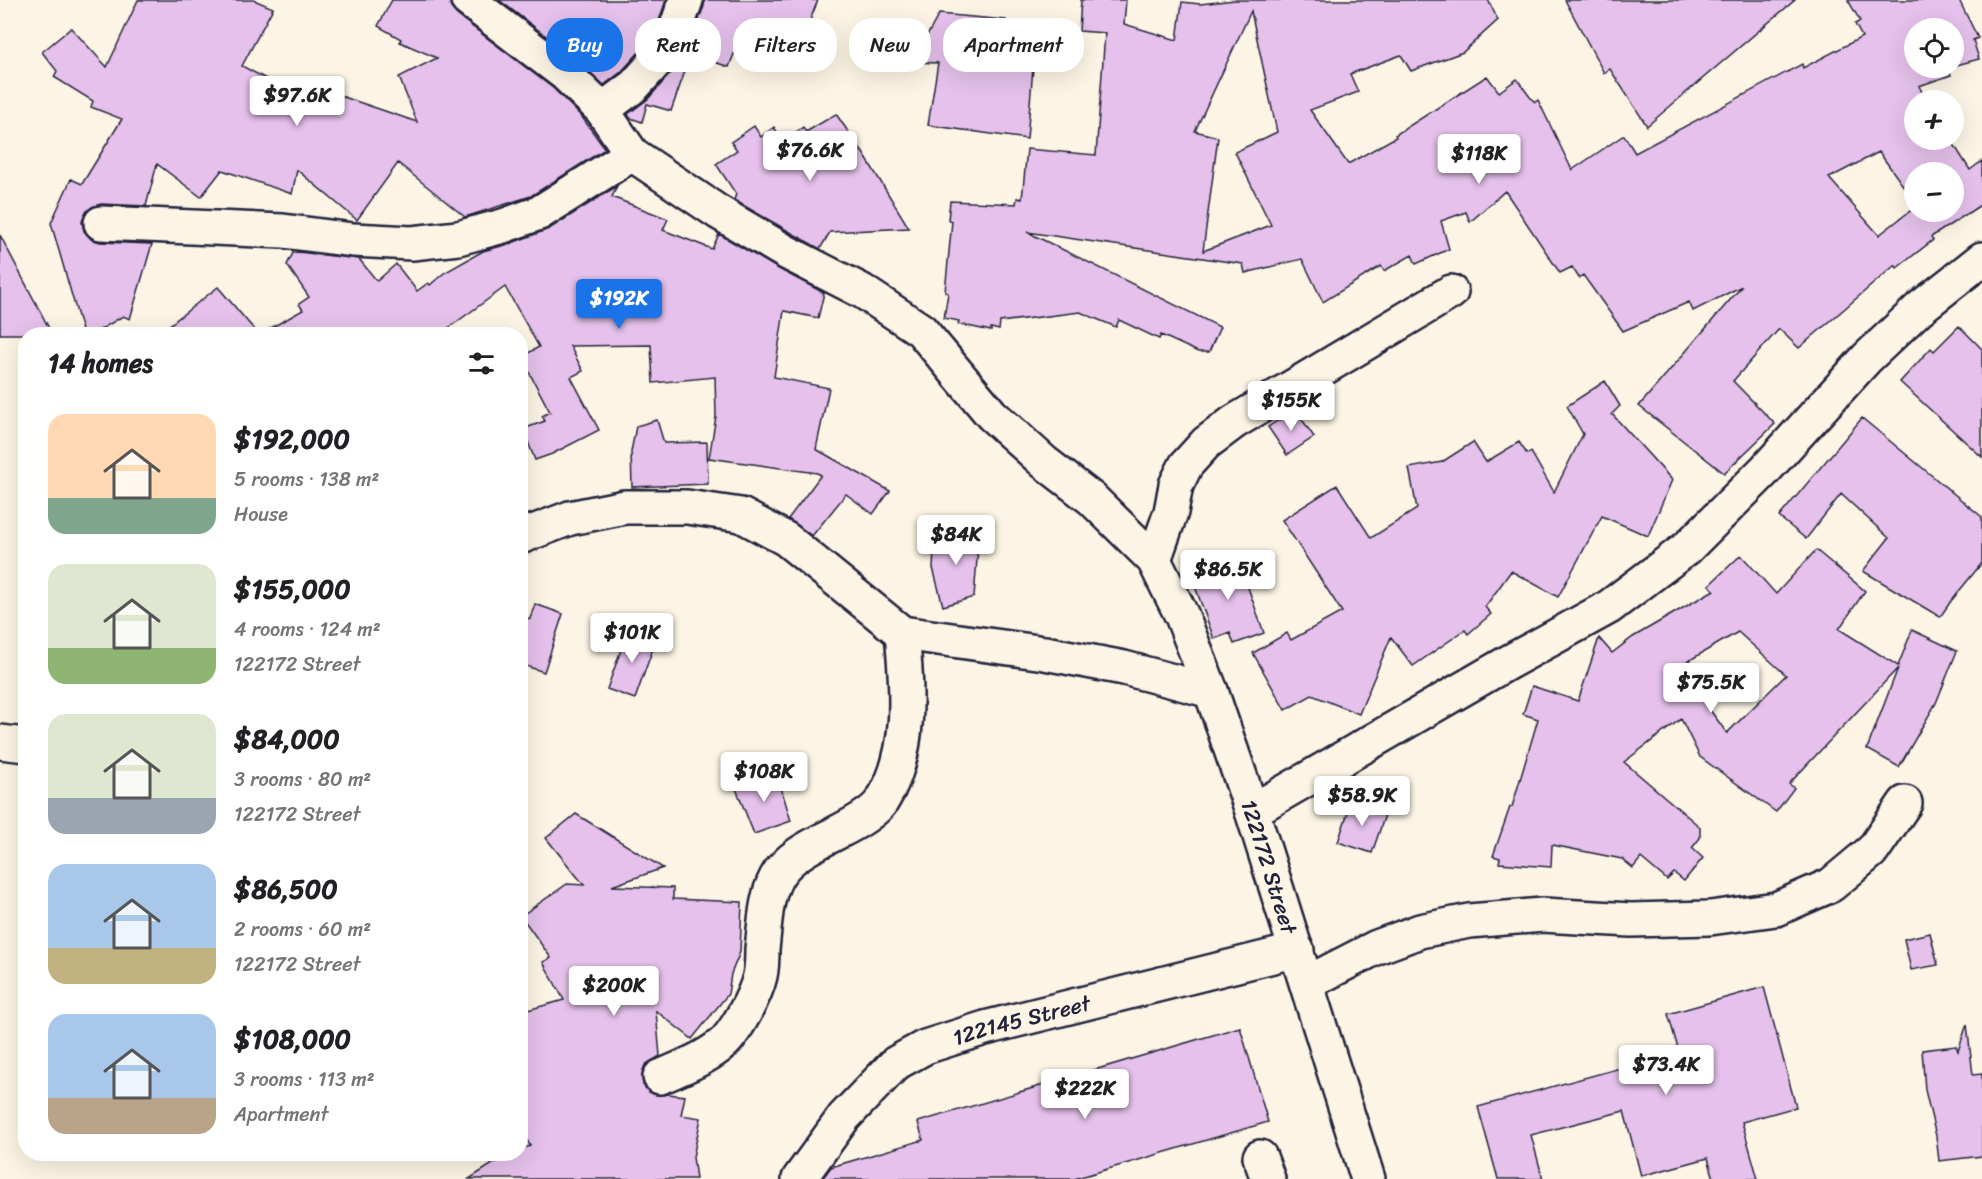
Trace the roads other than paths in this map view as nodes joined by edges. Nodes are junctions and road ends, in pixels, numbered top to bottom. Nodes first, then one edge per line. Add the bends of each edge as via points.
1 (686, 0) edge
2 (482, 5) edge
3 (602, 110) junction
4 (632, 154) junction
5 (101, 222) dead end
6 (1982, 260) edge
7 (1451, 292) dead end
8 (528, 534) edge
9 (1154, 560) junction
10 (902, 633) junction
11 (1211, 691) junction
12 (0, 742) edge
13 (18, 744) edge
14 (1905, 803) dead end
15 (1252, 811) junction
16 (1297, 950) junction
17 (1307, 983) junction
18 (660, 1077) dead end
19 (799, 1179) edge
20 (1368, 1179) edge

1 - 3 street via 670,46 634,86
2 - 3 street
3 - 4 street
4 - 5 street via 539,213 458,238 412,243 283,231
4 - 9 street, 122172 Street via 718,212 862,291 921,330 992,415 1092,499
6 - 15 street via 1920,308 1867,358 1764,471 1678,555 1608,607
7 - 9 street via 1233,422 1206,443 1186,465 1176,485
8 - 10 street via 570,518 625,507 687,507 741,515 786,539
9 - 11 street, 122172 Street via 1182,616
10 - 11 street via 1045,653 1124,668
10 - 18 street via 905,715 899,763 881,803 854,824 789,862 777,876 768,899 760,976 745,1013 722,1045
11 - 15 street, 122172 Street
12 - 13 street
14 - 17 street via 1873,850 1831,885 1776,909 1710,918 1631,920 1543,915 1469,921 1420,931 1377,947
15 - 16 street, 122172 Street
16 - 17 street, 122172 Street
16 - 19 street, 122145 Street via 985,1028 925,1047 896,1063 844,1116
17 - 20 street, 122172 Street

